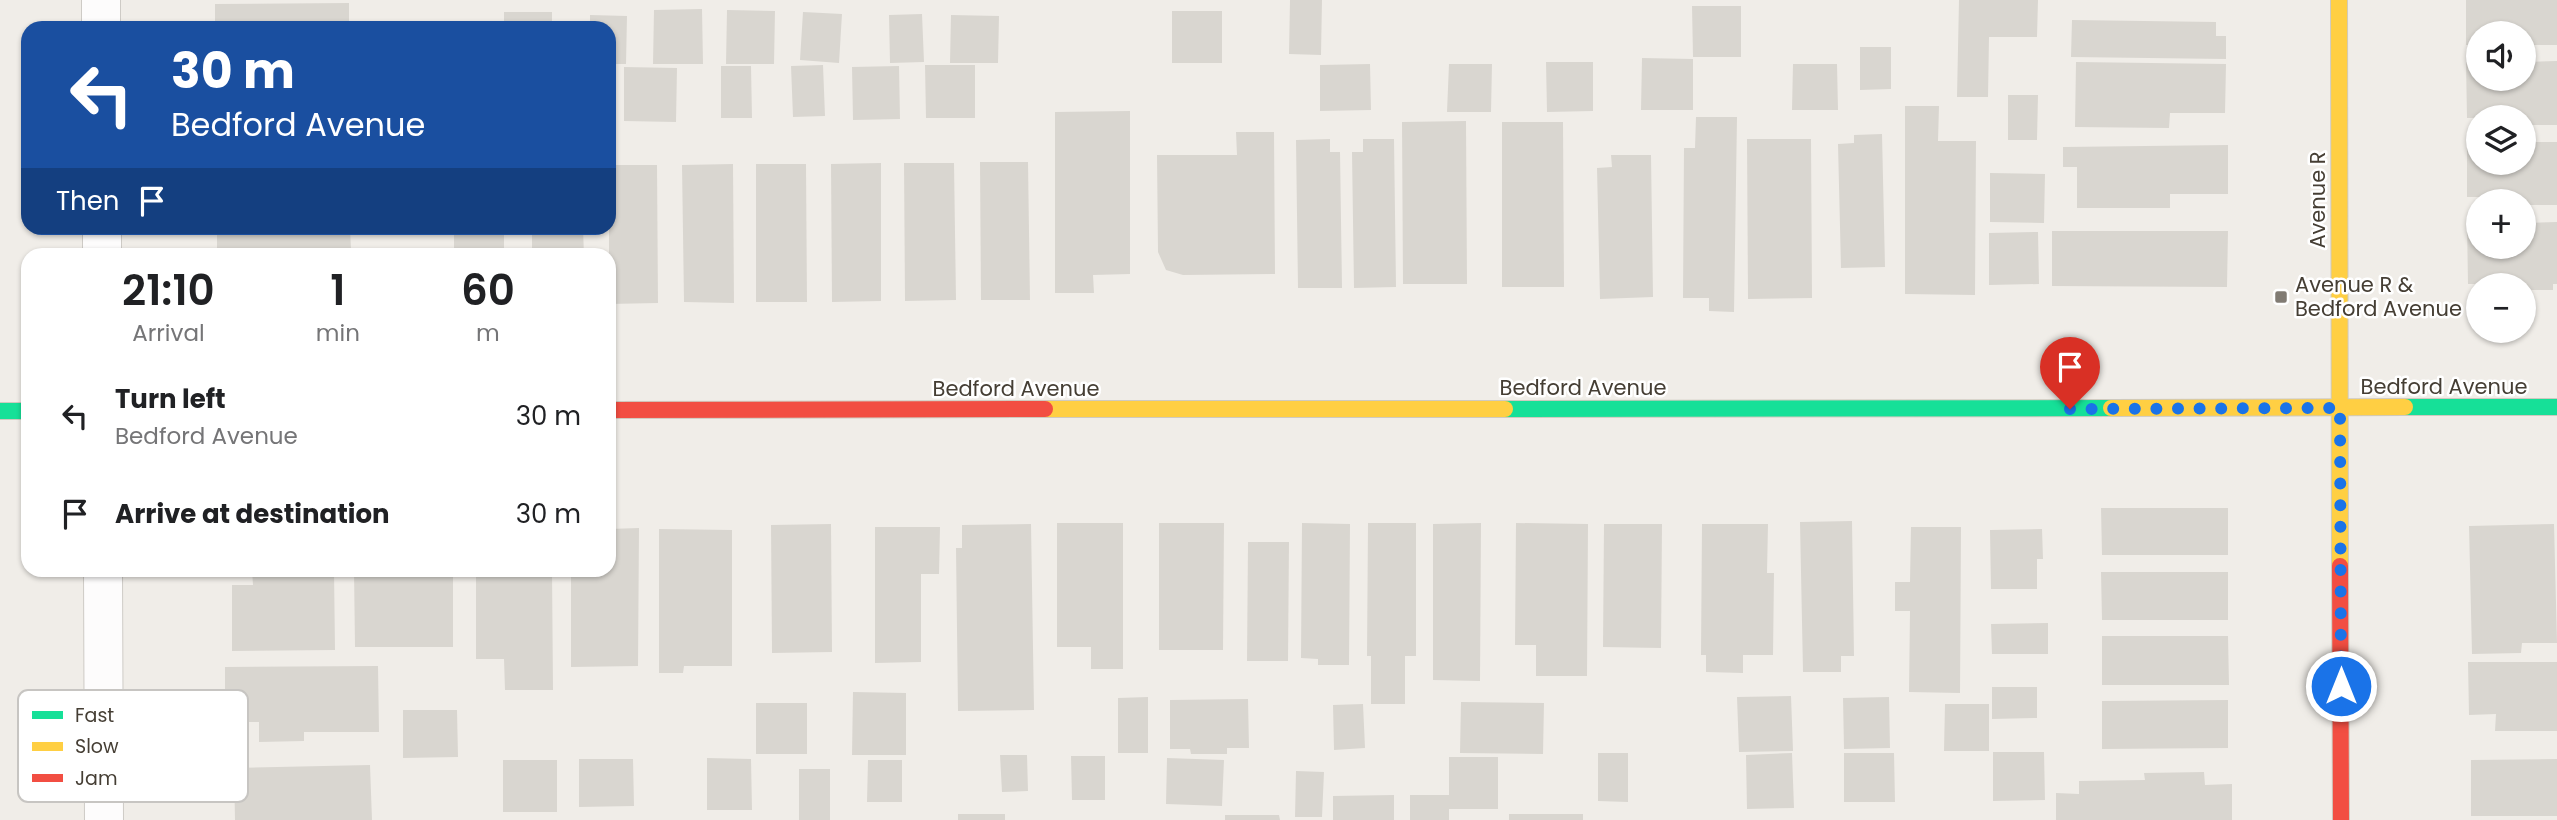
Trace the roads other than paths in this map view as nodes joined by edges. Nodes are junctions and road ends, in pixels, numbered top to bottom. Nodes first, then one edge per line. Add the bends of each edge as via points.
1 (101, 0) edge
2 (2339, 0) edge
3 (101, 21) edge
4 (2557, 407) edge
5 (2340, 408) junction
6 (616, 410) edge
7 (0, 411) edge
8 (21, 411) edge
9 (103, 577) edge
10 (103, 690) edge
11 (104, 802) edge
12 (104, 820) edge
13 (2341, 820) edge

1 - 3 street
2 - 5 main road, Avenue R
4 - 5 main road, Bedford Avenue
5 - 6 main road, Bedford Avenue
5 - 13 main road, Avenue R
7 - 8 main road
9 - 10 street
11 - 12 street

